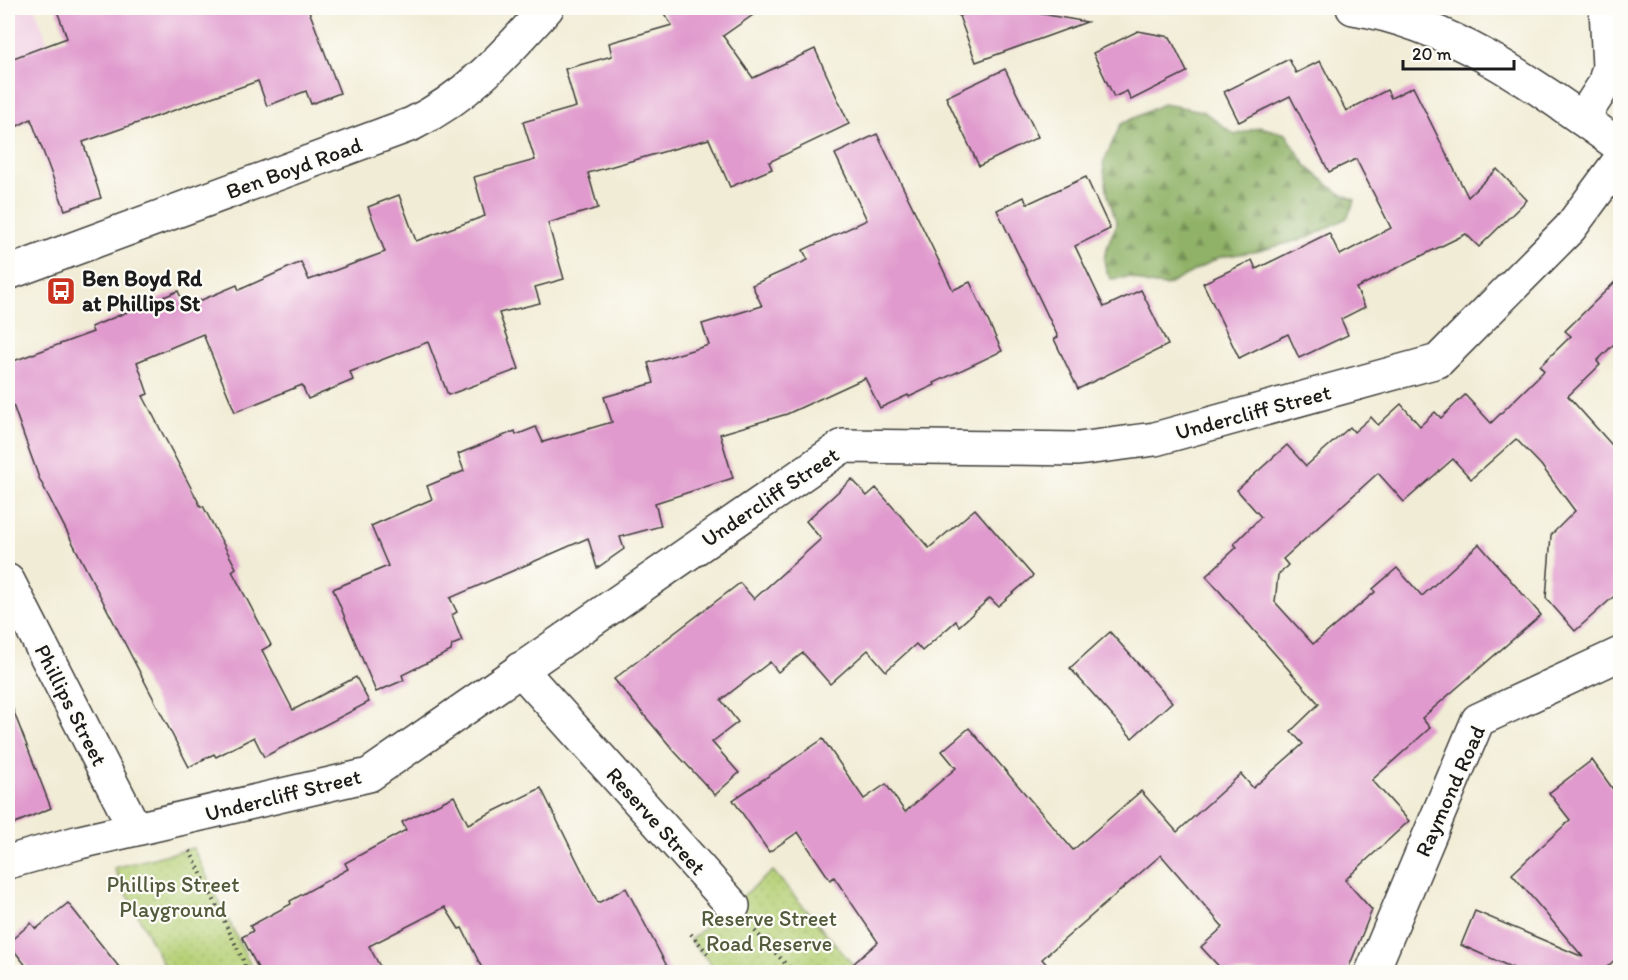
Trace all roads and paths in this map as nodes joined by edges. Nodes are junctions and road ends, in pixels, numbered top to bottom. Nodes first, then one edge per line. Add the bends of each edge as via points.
1 (547, 8) edge
2 (1353, 8) edge
3 (1606, 8) edge
4 (1582, 119) junction
5 (1620, 146) edge
6 (1620, 160) edge
7 (8, 273) edge
8 (8, 580) edge
9 (1620, 654) edge
10 (520, 669) junction
11 (135, 829) junction
12 (186, 844) dead end
13 (8, 862) edge
14 (733, 906) joint
15 (691, 934) dead end
16 (710, 956) dead end
17 (244, 972) edge
18 (793, 972) edge
19 (1372, 972) edge

1 - 7 street, Ben Boyd Road via 499,60 437,112
2 - 4 street via 1373,11 1458,41
3 - 4 street via 1609,67 1605,85
4 - 5 street
6 - 10 street, Undercliff Street via 1570,228 1438,361 1155,439 1078,449 843,446
8 - 11 street, Phillips Street
9 - 19 street, Raymond Road via 1478,720
10 - 11 street, Undercliff Street via 369,775
10 - 14 street, Reserve Street
11 - 13 street, Undercliff Street
12 - 17 path via 245,964
14 - 18 path
15 - 16 path

